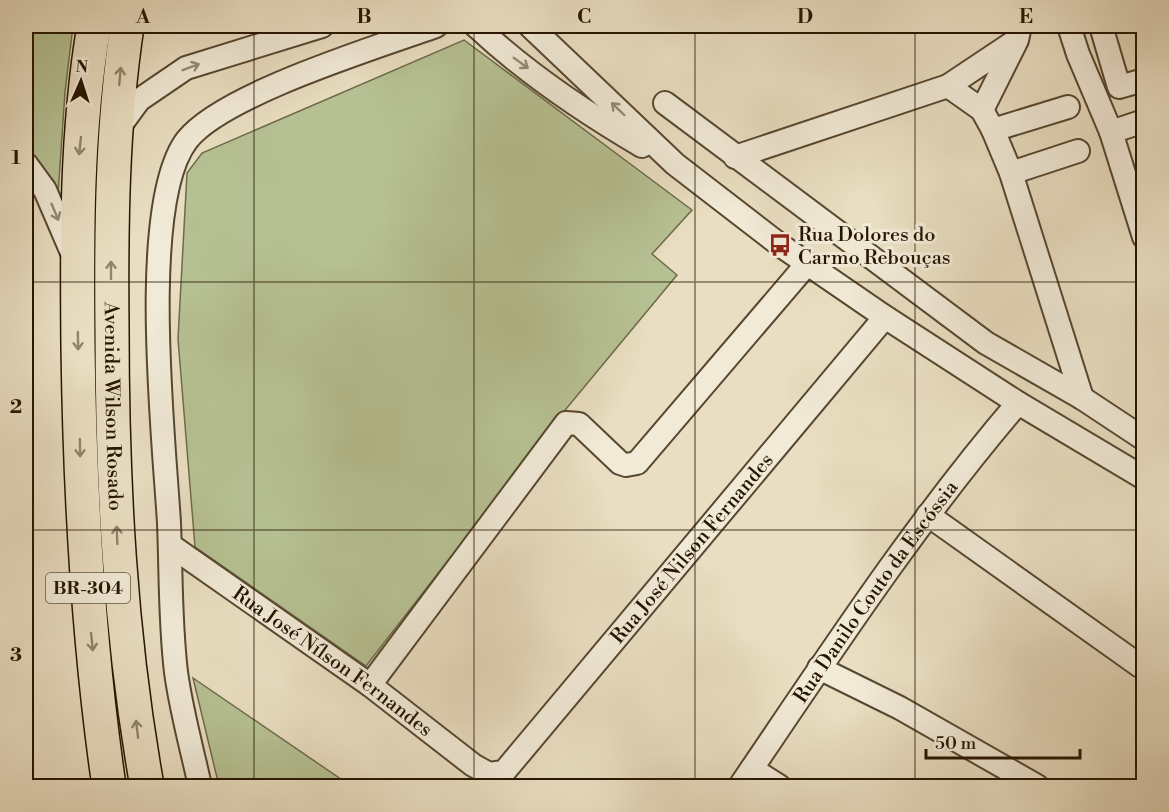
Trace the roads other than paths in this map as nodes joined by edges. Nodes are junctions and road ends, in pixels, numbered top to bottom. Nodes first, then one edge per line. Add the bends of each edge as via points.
1 (93, 26) edge
2 (127, 26) edge
3 (322, 26) edge
4 (436, 26) edge
5 (476, 26) edge
6 (530, 26) edge
7 (1069, 26) edge
8 (1101, 26) edge
9 (1019, 33) edge
10 (1143, 80) edge
11 (948, 86) junction
12 (665, 103) dead end
13 (1068, 107) dead end
14 (988, 120) junction
15 (1143, 122) edge
16 (116, 131) junction
17 (1111, 132) junction
18 (1078, 152) dead end
19 (735, 158) junction
20 (26, 164) edge
21 (675, 164) junction
22 (1011, 173) junction
23 (1143, 237) edge
24 (807, 264) junction
25 (77, 265) junction
26 (885, 317) junction
27 (1082, 398) junction
28 (1018, 403) junction
29 (1143, 439) edge
30 (1143, 478) edge
31 (928, 515) junction
32 (170, 545) junction
33 (1140, 666) dead end
34 (819, 668) junction
35 (369, 685) junction
36 (496, 774) joint
37 (746, 778) edge
38 (109, 786) edge
39 (147, 786) edge
40 (200, 786) edge
41 (779, 786) edge
42 (1037, 786) edge

1 -> 25 highway, Avenida Wilson Rosado / BR-304 via 77,173
16 -> 2 highway, Avenida Wilson Rosado / BR-304
16 -> 3 street via 139,100 186,68
4 - 32 street via 233,106 188,140 173,166 164,206 157,324
5 -> 21 street via 606,125
21 -> 6 street
7 - 17 street
8 - 10 street via 1119,87
9 - 11 street
9 - 14 street
11 - 14 street
11 - 19 street
12 - 19 street
13 - 14 street
14 - 22 street
15 - 17 street
39 -> 16 highway, Avenida Wilson Rosado / BR-304 via 119,570 112,346
17 - 23 street
18 - 22 street
19 - 27 street via 986,343
20 -> 25 street via 45,190
21 - 24 street
22 - 27 street
24 - 26 street
24 - 35 street via 632,465 620,463 579,424 568,422
25 -> 38 highway, Avenida Wilson Rosado / BR-304 via 81,492 90,619
26 - 28 street
26 - 36 street, Rua José Nilson Fernandes via 519,755 504,772
27 - 29 street
28 - 30 street
28 - 31 street, Rua Danilo Couto da Escóssia
31 - 33 street
31 - 34 street, Rua Danilo Couto da Escóssia
32 - 35 street, Rua José Nílson Fernandes
32 - 40 street via 176,672
34 - 37 street, Rua Danilo Couto da Escóssia
34 - 42 street via 900,708
35 - 36 street, Rua José Nílson Fernandes via 473,765
37 - 41 street

